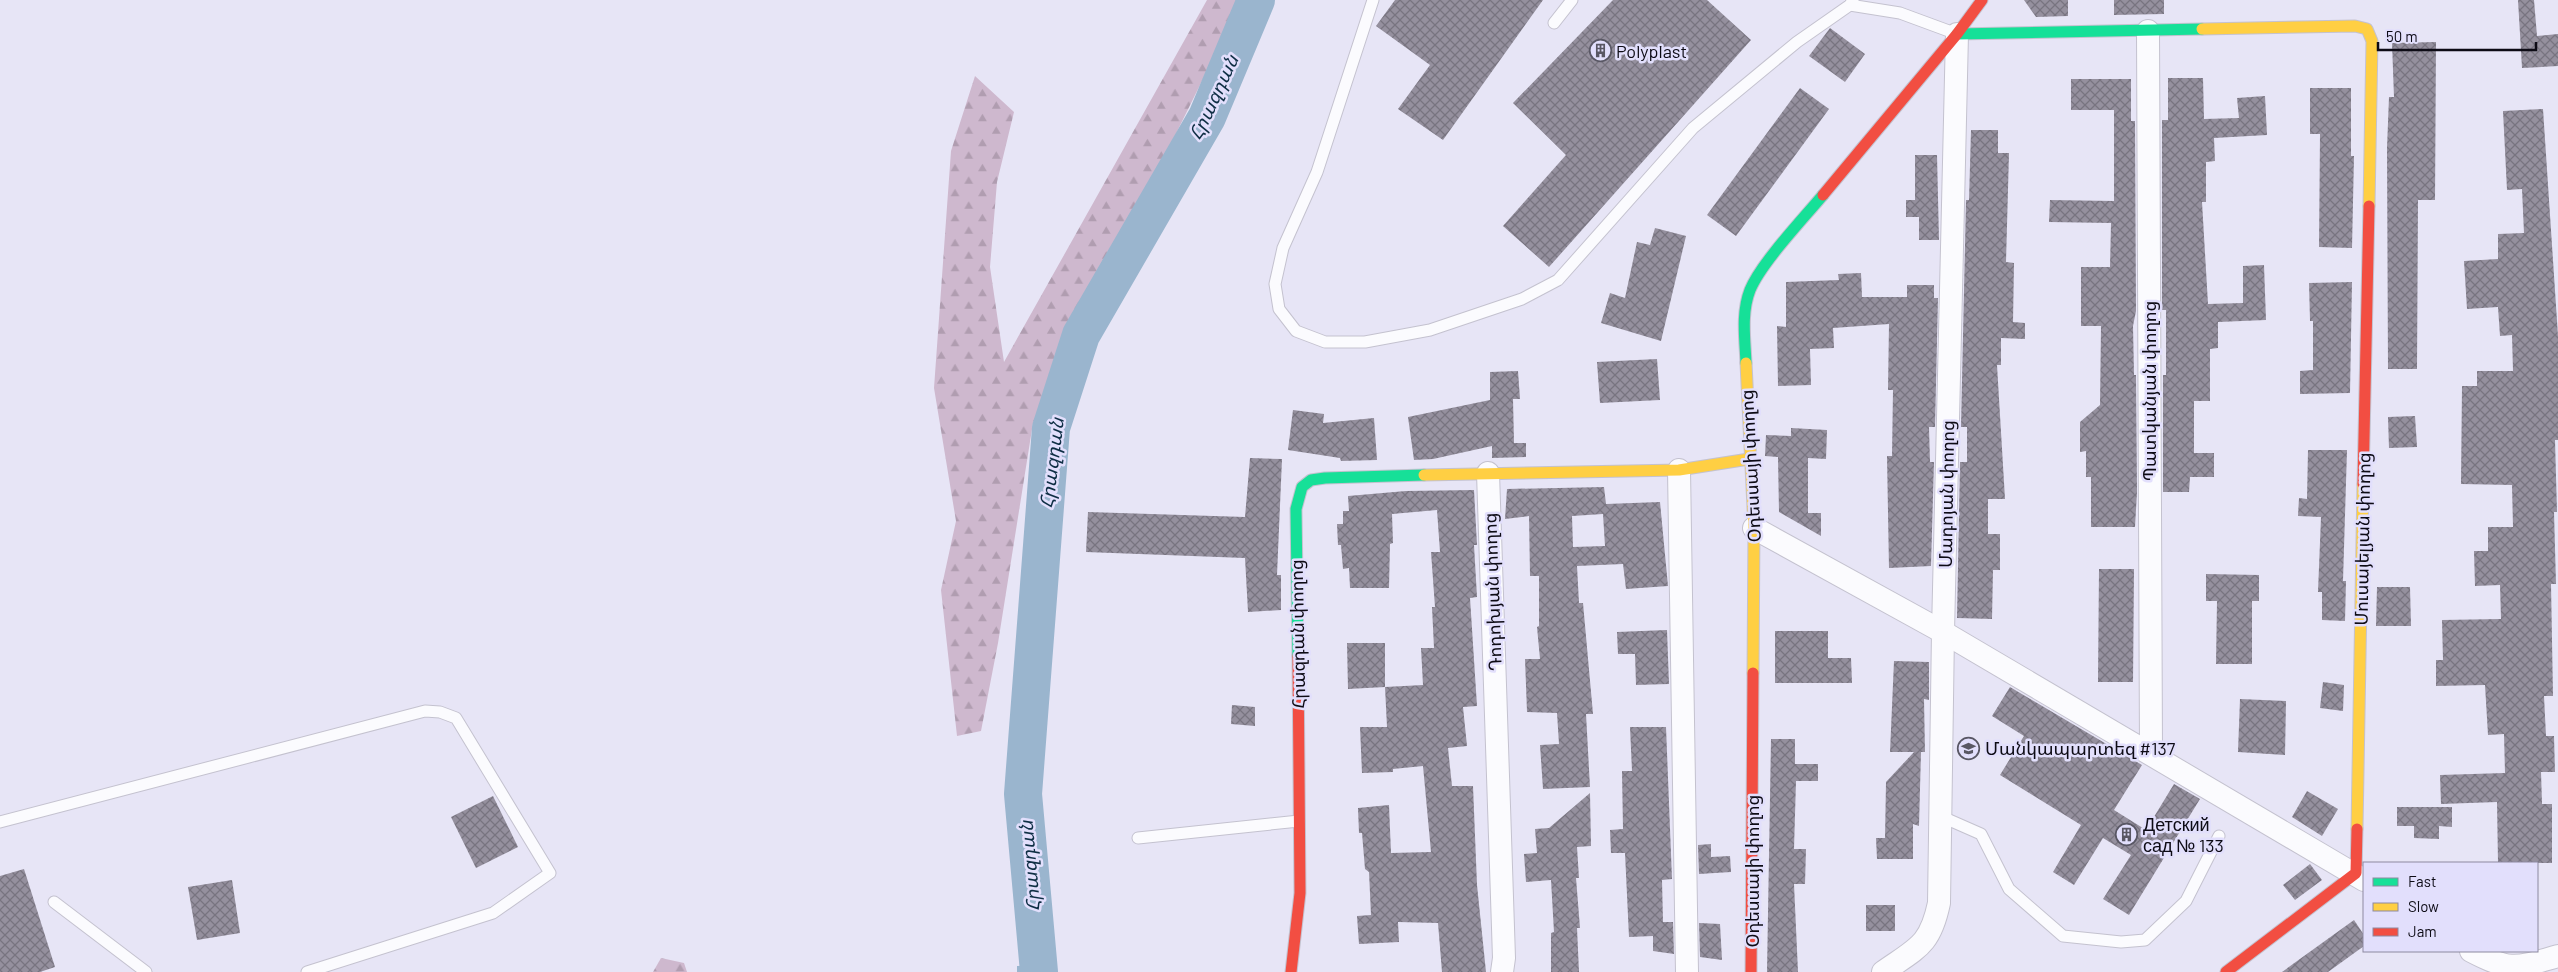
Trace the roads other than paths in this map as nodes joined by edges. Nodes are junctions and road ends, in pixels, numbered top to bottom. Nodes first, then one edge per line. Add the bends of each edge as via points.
1 (1373, 0) edge
2 (1572, 0) edge
3 (1982, 0) edge
4 (1852, 3) edge
5 (1554, 23) dead end
6 (2148, 31) junction
7 (1957, 34) junction
8 (1749, 459) junction
9 (1679, 470) junction
10 (1488, 472) junction
11 (1754, 528) junction
12 (1943, 632) junction
13 (2151, 752) junction
14 (1940, 816) junction
15 (1299, 820) junction
16 (0, 822) edge
17 (2219, 836) dead end
18 (1138, 838) dead end
19 (2360, 876) edge
20 (54, 902) dead end
21 (2473, 952) edge
22 (2558, 957) edge
23 (146, 972) edge
24 (307, 972) edge
25 (1292, 972) edge
26 (1502, 972) edge
27 (1687, 972) edge
28 (1751, 972) edge
29 (1883, 972) edge
30 (2226, 972) edge
31 (2545, 972) edge

1 - 4 lane via 1317,172 1283,248 1275,284 1279,308 1296,331 1325,342 1365,342 1430,330 1522,299 1558,280 1693,128 1797,42
2 - 5 lane
3 - 7 street
4 - 7 lane via 1900,12
6 - 7 street
6 - 13 street, Պատկանյան փողոց
6 - 19 street, Մուսայելյան փողոց via 2355,26 2367,29 2372,41
7 - 8 street, Օդեսսայի փողոց via 1763,268 1750,290 1744,317
7 - 12 street, Մադոյան փողոց
8 - 9 street
8 - 11 street, Օդեսսայի փողոց
9 - 10 street
9 - 27 street
10 - 15 street, Հրազդան փողոց via 1320,478 1303,484 1296,494
10 - 26 street, Դոդոխյան փողոց via 1504,948
11 - 12 street
11 - 28 street, Օդեսսայի փողոց
12 - 13 street
12 - 14 street, Մադոյան փողոց
13 - 19 street
14 - 17 lane via 1981,834 2009,889 2063,936 2121,942 2145,940 2186,901
14 - 29 street, Մադոյան փողոց via 1939,903 1931,934 1921,946
15 - 18 lane
15 - 25 street, Հրազդան փողոց via 1300,893
16 - 24 lane via 425,712 440,712 456,718 550,873 493,913
19 - 30 street
20 - 23 lane
21 - 22 street via 2508,968
22 - 31 street

